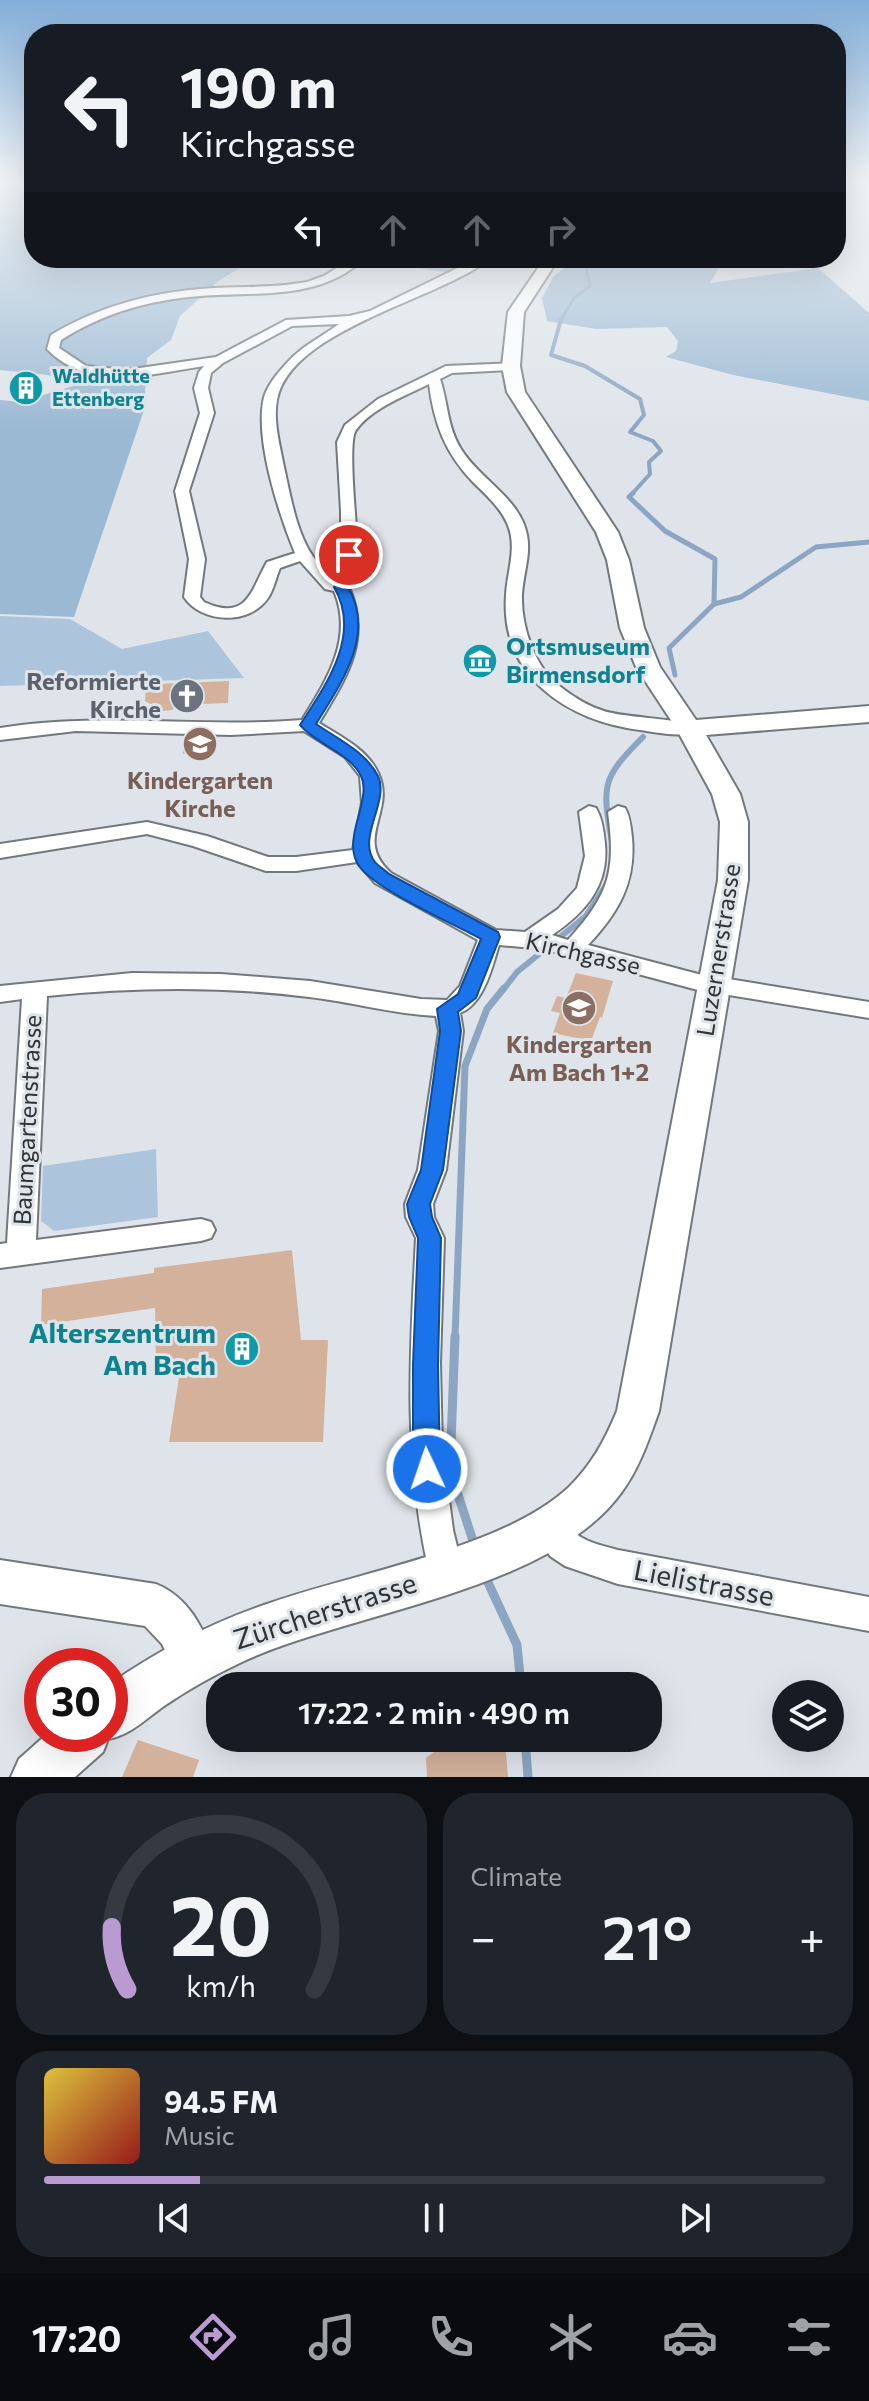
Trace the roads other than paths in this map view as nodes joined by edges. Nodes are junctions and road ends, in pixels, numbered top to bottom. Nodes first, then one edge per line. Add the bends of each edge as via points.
1 (344, 268) edge
2 (466, 268) edge
3 (546, 268) edge
4 (350, 320) junction
5 (219, 360) junction
6 (511, 366) junction
7 (430, 378) junction
8 (304, 556) junction
9 (341, 587) junction
10 (869, 714) edge
11 (308, 725) junction
12 (689, 728) junction
13 (2, 732) edge
14 (589, 812) dead end
15 (618, 812) dead end
16 (0, 851) edge
17 (363, 855) junction
18 (491, 937) junction
19 (552, 944) junction
20 (715, 985) junction
21 (35, 989) junction
22 (0, 994) edge
23 (447, 1009) junction
24 (869, 1010) edge
25 (201, 1230) dead end
26 (10, 1254) edge
27 (551, 1529) junction
28 (473, 1563) junction
29 (0, 1582) edge
30 (869, 1614) edge
31 (193, 1660) junction
32 (128, 1703) edge
33 (65, 1752) edge
34 (37, 1777) edge

1 - 5 street via 302,287 175,293 143,300 68,329 55,338 53,349 72,365 107,374
2 - 4 street
3 - 6 main road, Luzernerstrasse via 516,312
4 - 5 street via 290,323
4 - 8 street via 299,356 270,400 270,431
5 - 8 street via 205,372 201,388 207,413 182,491 197,559 192,597 209,611 250,607 261,596 273,565
6 - 7 street via 468,366
6 - 12 main road, Luzernerstrasse via 523,407 607,532 648,667
7 - 9 street via 364,414 344,442 349,577
7 - 12 street via 449,441 516,526 521,544 514,608 520,638 544,683 581,709 612,720
8 - 9 street via 331,585
9 - 11 street via 348,599 348,653
10 - 12 main road
11 - 13 street via 268,730 67,727
11 - 17 street via 358,760 371,778
12 - 20 main road, Luzernerstrasse via 726,794 734,822 733,880
14 - 19 street via 597,843 592,879 581,901 556,922
15 - 19 street via 625,852 612,900 598,921
16 - 17 street via 147,828 266,864
17 - 18 street, Kirchgasse via 383,878
18 - 19 street, Kirchgasse
18 - 23 street via 466,998
19 - 20 street, Kirchgasse
20 - 24 street, Kirchgasse
20 - 27 main road, Luzernerstrasse via 629,1442 601,1484
21 - 22 street
21 - 23 street via 113,982 222,982 333,991
21 - 26 street, Baumgartenstrasse
23 - 28 street via 451,1031 432,1170 419,1204 430,1238 425,1444 439,1547
25 - 26 street
27 - 28 main road, Zürcherstrasse
27 - 30 street, Lielistrasse via 577,1554 618,1567
28 - 31 main road, Zürcherstrasse via 268,1627
29 - 31 street via 156,1606 178,1628
31 - 32 main road, Zürcherstrasse
33 - 34 main road

